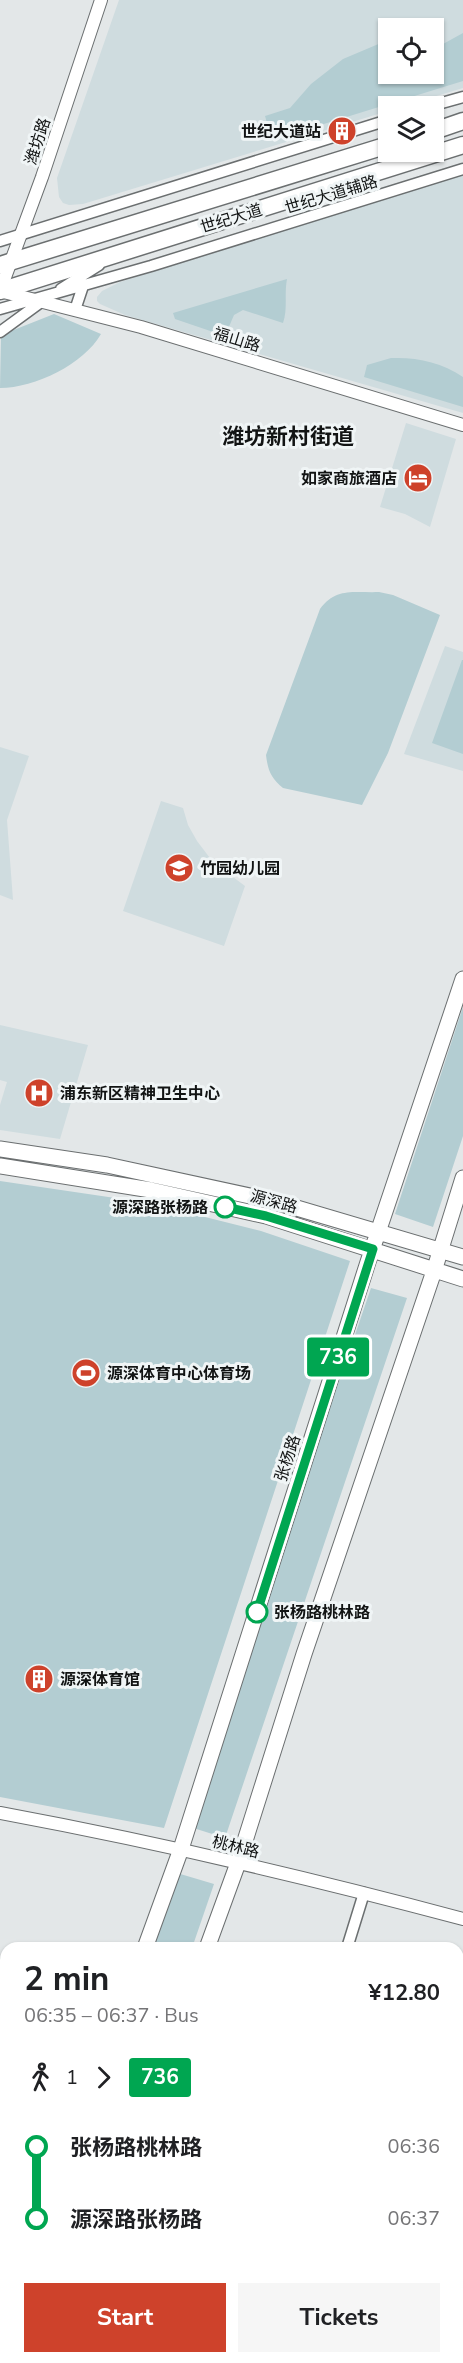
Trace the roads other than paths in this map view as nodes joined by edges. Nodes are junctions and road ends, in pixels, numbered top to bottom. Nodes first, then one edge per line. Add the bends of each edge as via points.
1 (101, 0) edge
2 (463, 97) edge
3 (444, 102) edge
4 (463, 121) edge
5 (378, 123) edge
6 (444, 127) edge
7 (463, 145) edge
8 (378, 148) edge
9 (463, 169) edge
10 (22, 233) junction
11 (0, 241) edge
12 (119, 252) junction
13 (5, 264) edge
14 (83, 286) junction
15 (0, 291) edge
16 (42, 299) junction
17 (0, 309) edge
18 (75, 310) junction
19 (0, 332) edge
20 (463, 425) edge
21 (463, 979) edge
22 (0, 1149) edge
23 (0, 1166) edge
24 (463, 1178) edge
25 (379, 1233) junction
26 (373, 1249) junction
27 (441, 1251) junction
28 (463, 1257) edge
29 (434, 1271) junction
30 (463, 1279) edge
31 (0, 1813) edge
32 (181, 1849) junction
33 (238, 1863) junction
34 (364, 1893) junction
35 (463, 1919) edge
36 (147, 1942) edge
37 (209, 1942) edge
38 (349, 1942) edge

1 - 10 street, 潍坊路
2 - 3 street
4 - 6 main road
5 - 10 street
7 - 12 main road, 世纪大道
8 - 13 main road, 世纪大道
9 - 14 street, 世纪大道辅路
10 - 11 street
10 - 13 street, 潍坊路
12 - 15 main road, 世纪大道
12 - 16 street
13 - 15 street, 潍坊路
14 - 16 street, 世纪大道辅路
14 - 18 street
15 - 16 street, 福山路
16 - 17 street, 世纪大道辅路
16 - 18 street, 福山路
16 - 19 street
18 - 20 street, 福山路
21 - 25 main road, 张杨路
22 - 25 main road, 源深路 via 149,1174 273,1201
23 - 26 main road, 源深路 via 151,1190 266,1216
24 - 27 main road
25 - 26 main road, 张杨路
25 - 27 main road, 源深路
26 - 29 main road, 源深路
26 - 32 main road, 张杨路
27 - 28 main road, 源深路
27 - 29 main road
29 - 30 main road, 源深路
29 - 33 main road via 303,1654
31 - 32 street, 桃林路
32 - 33 street, 桃林路
32 - 36 main road, 张杨路
33 - 34 street, 桃林路
33 - 37 main road
34 - 35 street, 桃林路
34 - 38 street

